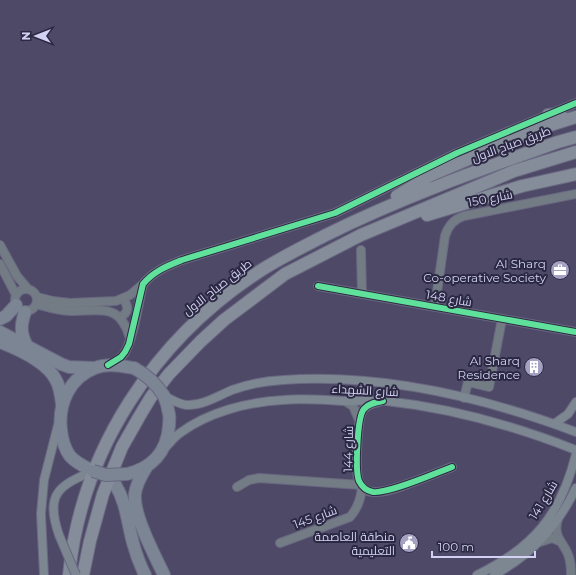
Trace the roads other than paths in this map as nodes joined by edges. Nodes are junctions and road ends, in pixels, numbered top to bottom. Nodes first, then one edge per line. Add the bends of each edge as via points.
1 (576, 103) edge
2 (548, 115) junction
3 (572, 117) edge
4 (576, 137) edge
5 (576, 152) edge
6 (576, 174) edge
7 (575, 195) edge
8 (380, 209) junction
9 (361, 235) junction
10 (0, 245) edge
11 (361, 250) dead end
12 (0, 264) edge
13 (143, 284) junction
14 (318, 286) dead end
15 (28, 289) junction
16 (362, 294) junction
17 (123, 299) junction
18 (37, 300) junction
19 (19, 304) junction
20 (435, 306) junction
21 (120, 317) junction
22 (0, 319) edge
23 (502, 319) junction
24 (0, 332) edge
25 (576, 332) edge
26 (130, 338) junction
27 (0, 342) edge
28 (26, 344) junction
29 (108, 365) junction
30 (96, 368) junction
31 (164, 396) junction
32 (464, 398) junction
33 (344, 401) junction
34 (384, 401) junction
35 (576, 402) edge
36 (62, 404) junction
37 (60, 419) junction
38 (359, 420) junction
39 (554, 424) junction
40 (576, 432) edge
41 (576, 450) edge
42 (162, 452) junction
43 (576, 454) edge
44 (147, 466) junction
45 (452, 467) dead end
46 (93, 471) junction
47 (106, 475) junction
48 (362, 486) junction
49 (237, 488) dead end
50 (576, 488) edge
51 (558, 519) junction
52 (559, 541) junction
53 (540, 542) junction
54 (280, 543) dead end
55 (44, 575) edge
56 (69, 575) edge
57 (76, 575) edge
58 (83, 575) edge
59 (145, 575) edge
60 (164, 575) edge
61 (477, 575) edge
62 (494, 575) edge
63 (571, 575) edge

1 - 2 street
2 - 3 highway
2 - 13 street via 457,153 335,214 160,268
3 - 8 highway via 431,175
4 - 8 highway, طريق صباح الاول via 440,184
5 - 9 highway via 514,171
6 - 9 highway via 522,186
7 - 20 street, شارع 150 via 464,216 453,222 445,236
8 - 56 highway, طريق صباح الاول via 297,250 238,286 189,328 151,370 117,422 89,482 78,522
9 - 58 highway via 285,274 224,320 201,341 150,397 122,447 103,494
10 - 15 street via 17,276
11 - 16 street
12 - 19 street
13 - 17 street
13 - 26 street
14 - 16 street, شارع 148
15 - 18 street
15 - 19 street via 21,290
16 - 20 street, شارع 148
17 - 18 street via 70,303
17 - 21 street via 127,304 127,310
18 - 19 street via 32,310
18 - 21 street via 64,311 106,310
19 - 22 main road
19 - 28 main road via 22,337
20 - 23 street, شارع 148
21 - 26 street
23 - 25 street, شارع 148
23 - 32 street via 489,387 468,382
24 - 28 main road
26 - 29 street via 121,357
27 - 36 main road via 29,356 52,373 59,388
28 - 30 main road via 69,367
29 - 30 main road
29 - 31 main road, bridge via 134,368 157,384
30 - 36 main road via 76,380
31 - 32 main road, شارع الشهداء via 177,402 196,404 265,382 313,379 381,383
31 - 42 main road via 170,415 168,434
32 - 39 main road, شارع الشهداء via 504,407
33 - 34 main road, شارع الشهداء
33 - 38 street, شارع 144 via 353,406
33 - 42 main road, شارع الشهداء via 282,400 232,409 195,423 179,433
34 - 38 street, شارع 144 via 366,407
34 - 41 main road, شارع الشهداء via 440,409 491,421 536,434
35 - 39 main road via 568,414
36 - 37 main road
37 - 46 main road via 65,448 77,462
37 - 55 main road via 44,480 40,514
38 - 48 street, شارع 144 via 357,470
39 - 40 main road, شارع الشهداء
42 - 44 main road
43 - 61 main road, شارع 141 via 559,502 542,528 514,554
44 - 47 main road, bridge via 127,474
44 - 60 main road via 138,482 135,502 145,533
45 - 48 street, شارع 144 via 384,492 371,492
46 - 47 main road, bridge
46 - 57 main road, bridge via 72,480 55,499 53,516 58,535
47 - 59 main road via 115,484 124,501 132,542
48 - 49 street, شارع 144 via 259,478 249,480
48 - 54 street, شارع 145 via 359,503 350,517
50 - 51 main road, شارع 141
51 - 52 street via 556,529
51 - 53 main road, شارع 141
52 - 53 street via 552,538
52 - 63 street via 569,557
53 - 62 main road, شارع 141 via 514,564

